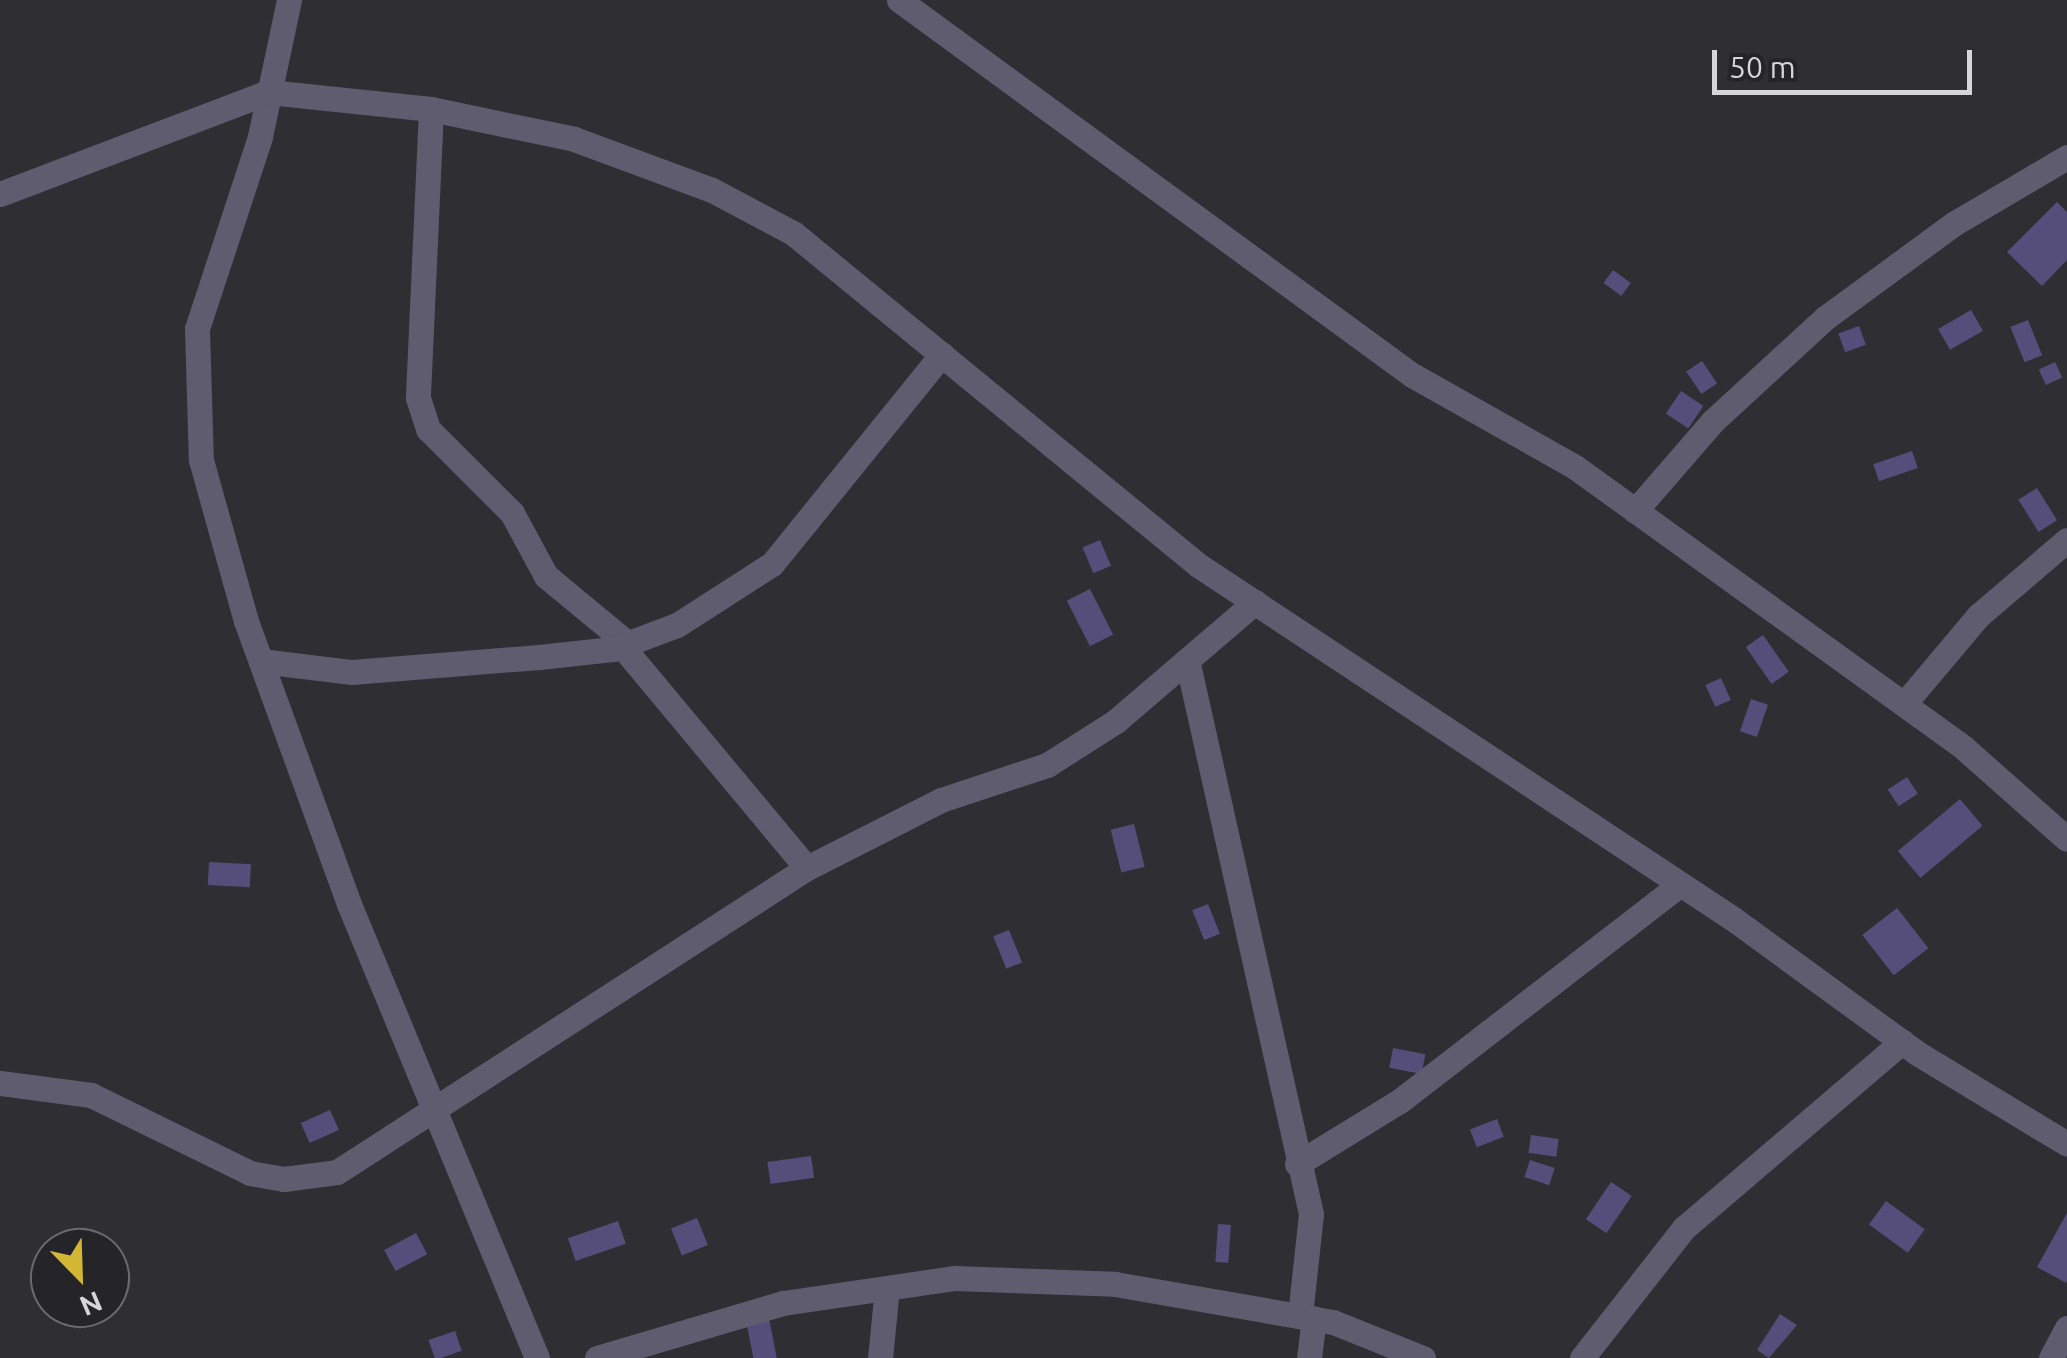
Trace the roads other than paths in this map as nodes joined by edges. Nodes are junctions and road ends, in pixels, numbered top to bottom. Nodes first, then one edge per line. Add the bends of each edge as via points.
1 (289, 0) edge
2 (899, 0) edge
3 (270, 92) junction
4 (432, 109) junction
5 (2067, 157) edge
6 (0, 194) edge
7 (942, 354) junction
8 (1635, 511) junction
9 (2067, 540) edge
10 (1255, 602) junction
11 (624, 644) junction
12 (261, 662) junction
13 (1188, 664) junction
14 (1904, 704) junction
15 (2067, 838) edge
16 (807, 868) junction
17 (1680, 884) junction
18 (1902, 1042) junction
19 (0, 1083) edge
20 (433, 1114) junction
21 (2067, 1144) edge
22 (1297, 1164) junction
23 (887, 1288) junction
24 (1307, 1317) junction
25 (2067, 1328) edge
26 (537, 1358) edge
27 (597, 1358) edge
28 (880, 1358) edge
29 (1309, 1358) edge
30 (1423, 1358) edge
31 (1582, 1358) edge
32 (2051, 1358) edge

1 - 3 street
2 - 8 street via 1412,375
3 - 4 street
3 - 6 street
3 - 12 street via 197,329 201,460
4 - 7 street via 574,139 712,190 793,232
4 - 11 street via 418,398 428,429 512,514 546,576
5 - 8 street via 1954,223 1825,318 1713,421
7 - 10 street
7 - 11 street via 772,564 723,600
8 - 14 street
9 - 14 street via 1978,616
10 - 13 street
10 - 17 street
11 - 12 street via 352,672
11 - 16 street
12 - 20 street
13 - 16 street via 1047,765 941,800
13 - 22 street via 1257,942
14 - 15 street
16 - 20 street via 632,972
17 - 18 street
17 - 22 street via 1401,1100
18 - 21 street
18 - 31 street via 1684,1228
19 - 20 street via 91,1095 250,1172 284,1180 336,1172
20 - 26 street
22 - 24 street via 1311,1214
23 - 24 street via 955,1278 1115,1284
23 - 27 street via 783,1302
23 - 28 street
24 - 29 street
24 - 30 street
25 - 32 street

